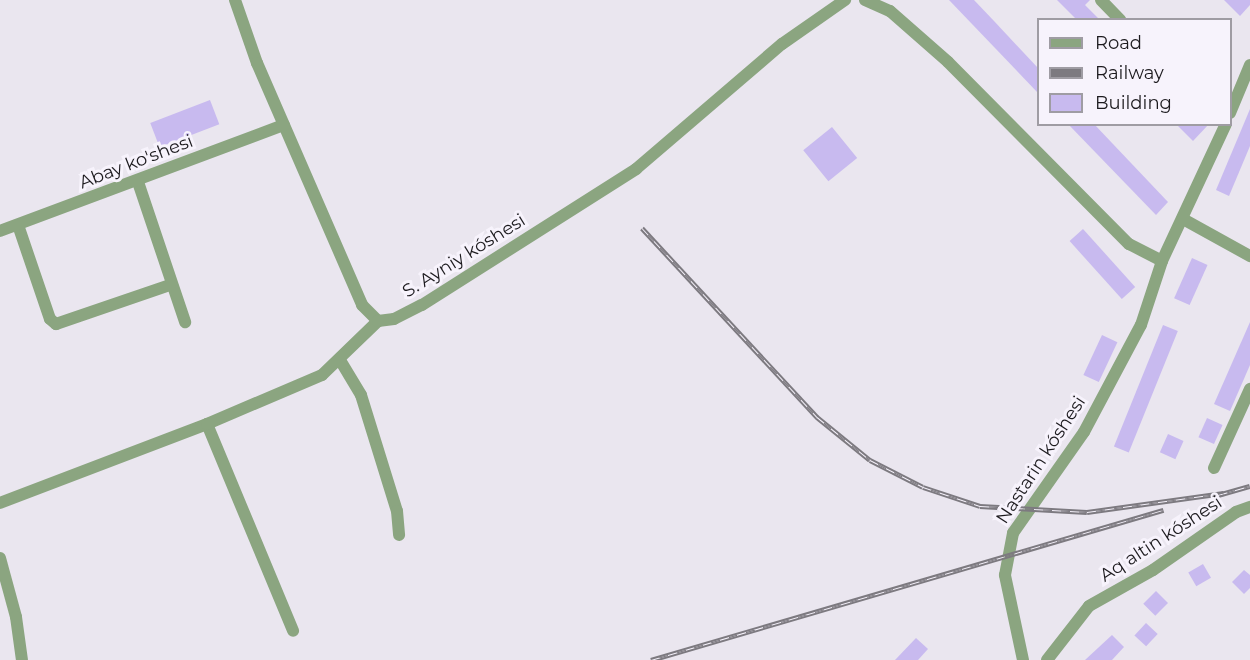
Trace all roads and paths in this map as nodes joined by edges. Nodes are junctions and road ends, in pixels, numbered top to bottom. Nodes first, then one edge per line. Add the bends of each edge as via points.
1 (236, 0) edge
2 (845, 0) edge
3 (865, 0) edge
4 (1101, 0) edge
5 (1118, 18) edge
6 (1250, 65) edge
7 (1232, 107) edge
8 (284, 124) junction
9 (1224, 126) edge
10 (138, 182) junction
11 (1183, 219) junction
12 (18, 225) junction
13 (0, 231) edge
14 (1250, 256) edge
15 (1162, 261) junction
16 (170, 285) junction
17 (378, 321) junction
18 (185, 322) dead end
19 (340, 360) junction
20 (1250, 389) edge
21 (207, 424) junction
22 (1214, 468) dead end
23 (0, 504) edge
24 (1250, 507) edge
25 (399, 535) dead end
26 (0, 558) edge
27 (293, 631) dead end
28 (22, 660) edge
29 (1023, 660) edge
30 (1047, 660) edge

1 - 8 street
2 - 17 street, S. Ayniy kóshesi via 782,44 636,169 422,305 394,319
3 - 15 street via 890,10 948,62 1129,244
4 - 5 street
6 - 7 street
8 - 10 street, Abay ko'shesi
8 - 17 street via 362,305
9 - 11 street, Nastarin kóshesi
10 - 12 street, Abay ko'shesi
10 - 16 street
11 - 14 street
11 - 15 street, Nastarin kóshesi
12 - 13 street, Abay ko'shesi
12 - 16 street via 50,318 56,324
15 - 29 street, Nastarin kóshesi via 1141,325 1084,432 1014,533 1005,575
16 - 18 street
17 - 19 street, S. Ayniy kóshesi
19 - 21 street, S. Ayniy kóshesi via 322,375
19 - 25 street via 361,395 397,511
20 - 22 street
21 - 23 street, S. Ayniy kóshesi
21 - 27 street
24 - 30 street, Aq altin kóshesi via 1236,512 1153,570 1089,606
26 - 28 street

